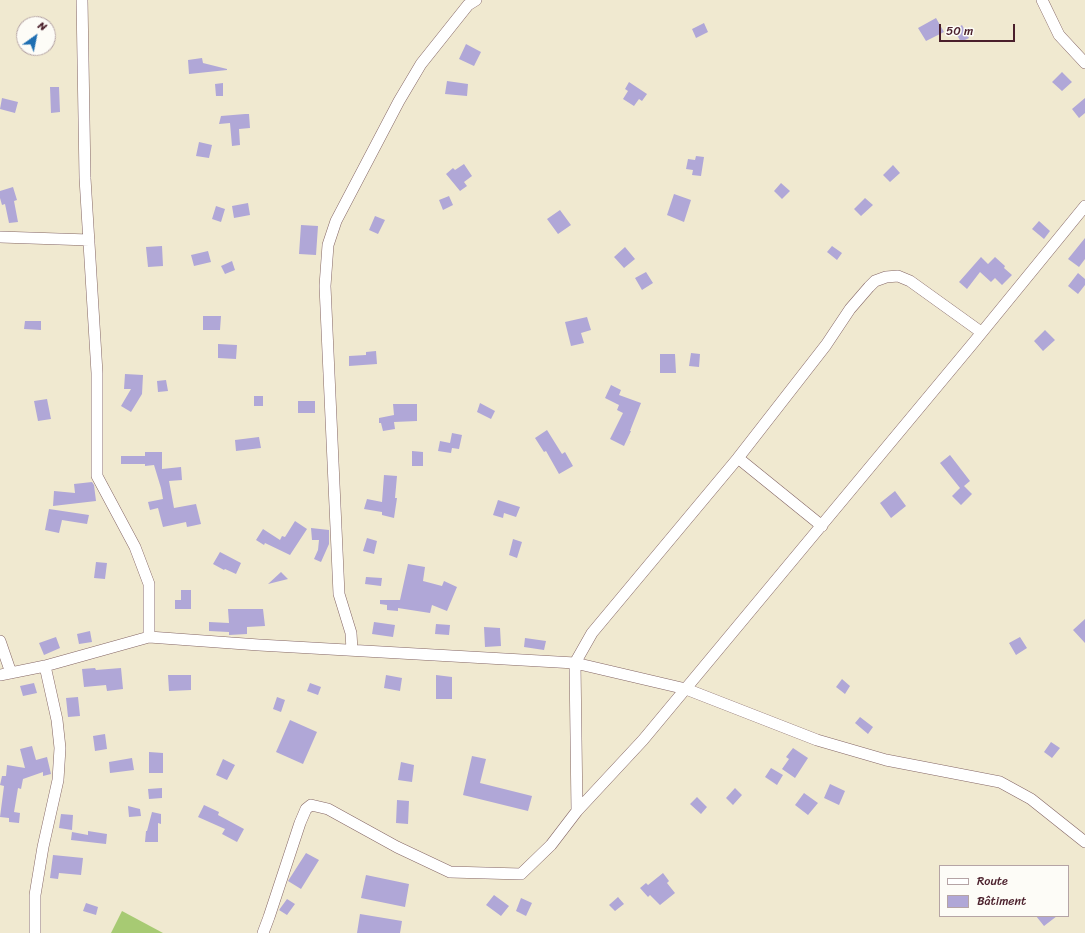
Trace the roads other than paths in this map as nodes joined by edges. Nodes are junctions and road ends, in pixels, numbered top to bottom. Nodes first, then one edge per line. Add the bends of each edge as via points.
1 (82, 0) edge
2 (476, 0) edge
3 (1042, 0) edge
4 (1085, 63) edge
5 (1085, 206) edge
6 (0, 237) edge
7 (89, 240) junction
8 (982, 332) junction
9 (738, 458) junction
10 (822, 526) junction
11 (149, 637) junction
12 (0, 641) edge
13 (352, 650) junction
14 (575, 663) junction
15 (45, 666) junction
16 (5, 674) edge
17 (686, 688) junction
18 (577, 811) junction
19 (1085, 842) edge
20 (35, 933) edge
21 (262, 933) edge

1 - 7 street via 85,178
2 - 13 street via 468,5 421,64 336,221 328,245 325,286 339,594 351,633
3 - 4 street via 1059,35
5 - 8 street
6 - 7 street
7 - 11 street via 97,373 97,476 135,547 149,584
8 - 9 street via 910,281 898,276 875,281 850,309 826,345
8 - 10 street
9 - 10 street
9 - 14 street via 592,633
10 - 17 street
11 - 13 street
11 - 15 street
12 - 16 street
13 - 14 street
14 - 17 street
14 - 18 street
15 - 16 street
15 - 20 street via 57,720 60,748 58,780 35,895
17 - 18 street via 643,740
17 - 19 street via 817,740 886,760 1000,782 1031,799
18 - 21 street via 551,845 521,874 450,872 396,847 328,809 311,805 306,809 300,823

